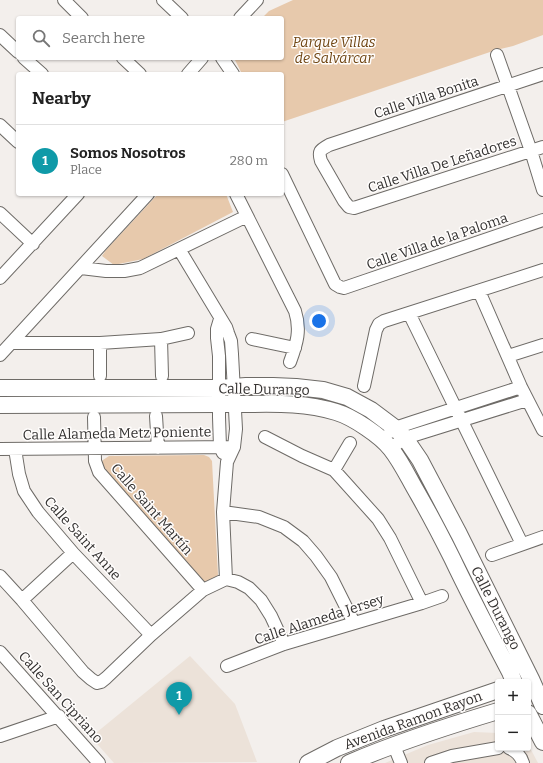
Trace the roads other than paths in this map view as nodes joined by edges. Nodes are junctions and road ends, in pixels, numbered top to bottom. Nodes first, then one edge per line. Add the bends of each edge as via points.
1 (64, 0) edge
2 (163, 0) edge
3 (257, 0) edge
4 (80, 16) edge
5 (180, 16) edge
6 (242, 16) edge
7 (0, 35) edge
8 (16, 50) edge
9 (497, 55) dead end
10 (26, 60) edge
11 (125, 60) edge
12 (200, 60) edge
13 (223, 60) edge
14 (40, 72) edge
15 (138, 72) edge
16 (190, 72) edge
17 (232, 72) edge
18 (543, 74) edge
19 (509, 86) junction
20 (0, 125) edge
21 (16, 140) edge
22 (543, 147) edge
23 (531, 151) junction
24 (284, 178) edge
25 (543, 190) edge
26 (75, 196) edge
27 (146, 196) edge
28 (237, 196) edge
29 (349, 207) joint
30 (0, 213) edge
31 (247, 216) junction
32 (543, 220) edge
33 (33, 244) junction
34 (179, 249) junction
35 (14, 264) junction
36 (0, 265) edge
37 (81, 268) junction
38 (543, 270) edge
39 (0, 278) edge
40 (479, 291) junction
41 (409, 313) junction
42 (220, 319) junction
43 (188, 333) dead end
44 (161, 339) junction
45 (252, 339) dead end
46 (12, 343) junction
47 (100, 343) junction
48 (543, 345) edge
49 (295, 348) junction
50 (232, 354) junction
51 (0, 355) edge
52 (219, 356) junction
53 (508, 356) junction
54 (290, 362) dead end
55 (100, 376) dead end
56 (162, 376) dead end
57 (364, 386) dead end
58 (226, 387) junction
59 (521, 387) junction
60 (0, 388) edge
61 (527, 400) junction
62 (218, 404) junction
63 (235, 404) junction
64 (0, 406) edge
65 (454, 408) junction
66 (156, 416) dead end
67 (94, 417) dead end
68 (461, 420) junction
69 (543, 429) edge
70 (400, 433) junction
71 (265, 437) dead end
72 (350, 443) dead end
73 (386, 444) junction
74 (220, 447) junction
75 (234, 447) junction
76 (95, 448) junction
77 (158, 448) junction
78 (0, 449) edge
79 (15, 449) junction
80 (227, 462) junction
81 (334, 470) junction
82 (223, 512) junction
83 (543, 538) edge
84 (522, 544) junction
85 (73, 553) junction
86 (492, 555) dead end
87 (0, 576) edge
88 (226, 579) junction
89 (202, 590) junction
90 (442, 596) dead end
91 (22, 600) junction
92 (422, 603) junction
93 (354, 623) junction
94 (151, 635) junction
95 (284, 644) junction
96 (0, 652) edge
97 (4, 663) edge
98 (227, 666) dead end
99 (513, 679) edge
100 (532, 679) edge
101 (495, 691) edge
102 (538, 700) edge
103 (495, 712) edge
104 (529, 715) edge
105 (59, 716) junction
106 (0, 736) edge
107 (543, 742) edge
108 (394, 746) junction
109 (495, 749) edge
110 (515, 751) edge
111 (100, 763) edge
112 (308, 763) edge
113 (349, 763) edge
114 (401, 763) edge
115 (431, 763) edge
116 (523, 763) edge

1 - 4 street
2 - 5 street
3 - 6 street
7 - 8 street
9 - 19 street
10 - 14 street
11 - 15 street
12 - 16 street
13 - 17 street
18 - 19 street, Calle Villa Bonita
19 - 23 street
19 - 29 street, Calle Villa Bonita via 322,148 321,161
20 - 21 street
22 - 23 street, Calle Villa De Leñadores
23 - 25 street
23 - 29 street, Calle Villa De Leñadores via 358,207
24 - 32 street, Calle Villa de la Paloma via 335,284 340,287 347,288
26 - 33 street
27 - 37 street
28 - 31 street
30 - 33 street
31 - 34 street
31 - 49 street via 295,311 298,330
33 - 35 street
34 - 37 street via 140,268 124,271
34 - 42 street
35 - 36 street
35 - 39 street
37 - 46 street
38 - 40 street
40 - 41 street
40 - 53 street
41 - 57 street via 379,324
41 - 65 street
42 - 50 street via 231,341
42 - 52 street via 217,329
43 - 44 street
44 - 47 street
44 - 56 street
45 - 49 street
46 - 47 street
46 - 51 street
47 - 55 street
48 - 53 street
49 - 54 street
50 - 52 street
50 - 58 street
52 - 58 street
53 - 59 street
58 - 60 main road, Calle Durango
58 - 62 street
58 - 63 street
58 - 70 main road, Calle Durango via 296,387 323,390 347,397 371,410
59 - 61 street
59 - 65 street
61 - 68 street
61 - 69 street
62 - 63 main road, Calle Durango
62 - 64 main road, Calle Durango
62 - 74 street
63 - 73 main road, Calle Durango via 275,403 311,406 338,413 360,424
63 - 75 street
65 - 68 street
65 - 70 street
66 - 77 street
67 - 76 street, Calle Saint Martín
68 - 70 street
68 - 84 street
70 - 73 street
70 - 100 main road, Calle Durango via 420,460
71 - 81 street
72 - 81 street
73 - 99 main road, Calle Durango via 404,468 428,511
74 - 75 street, Calle Alameda Metz Poniente
74 - 77 street, Calle Alameda Metz Poniente
74 - 80 street
75 - 80 street
76 - 77 street, Calle Alameda Metz Poniente
76 - 79 street, Calle Alameda Metz Poniente
76 - 89 street, Calle Saint Martín via 95,461 99,472
78 - 79 street, Calle Alameda Metz Poniente
79 - 85 street, Calle Saint Anne via 24,491 38,512
80 - 82 street
81 - 92 street via 378,519
82 - 88 street
82 - 93 street via 259,517 284,527 303,541 331,576
83 - 84 street
84 - 86 street
85 - 91 street
85 - 94 street, Calle Saint Anne
87 - 91 street
88 - 89 street
88 - 95 street via 249,588 261,600
89 - 94 street
90 - 92 street, Calle Alameda Jersey
91 - 94 street via 83,672 97,683 106,678
92 - 93 street, Calle Alameda Jersey
93 - 95 street, Calle Alameda Jersey
95 - 98 street, Calle Alameda Jersey
96 - 97 street, Calle San Cipriano
97 - 105 street, Calle San Cipriano
100 - 102 main road, Calle Durango
101 - 112 main road, Avenida Ramon Rayon via 384,729
103 - 108 main road, Avenida Ramon Rayon
104 - 107 main road
105 - 106 street
105 - 111 street, Calle San Cipriano
108 - 113 main road, Avenida Ramon Rayon
108 - 114 street
109 - 115 street via 452,756
110 - 116 street

